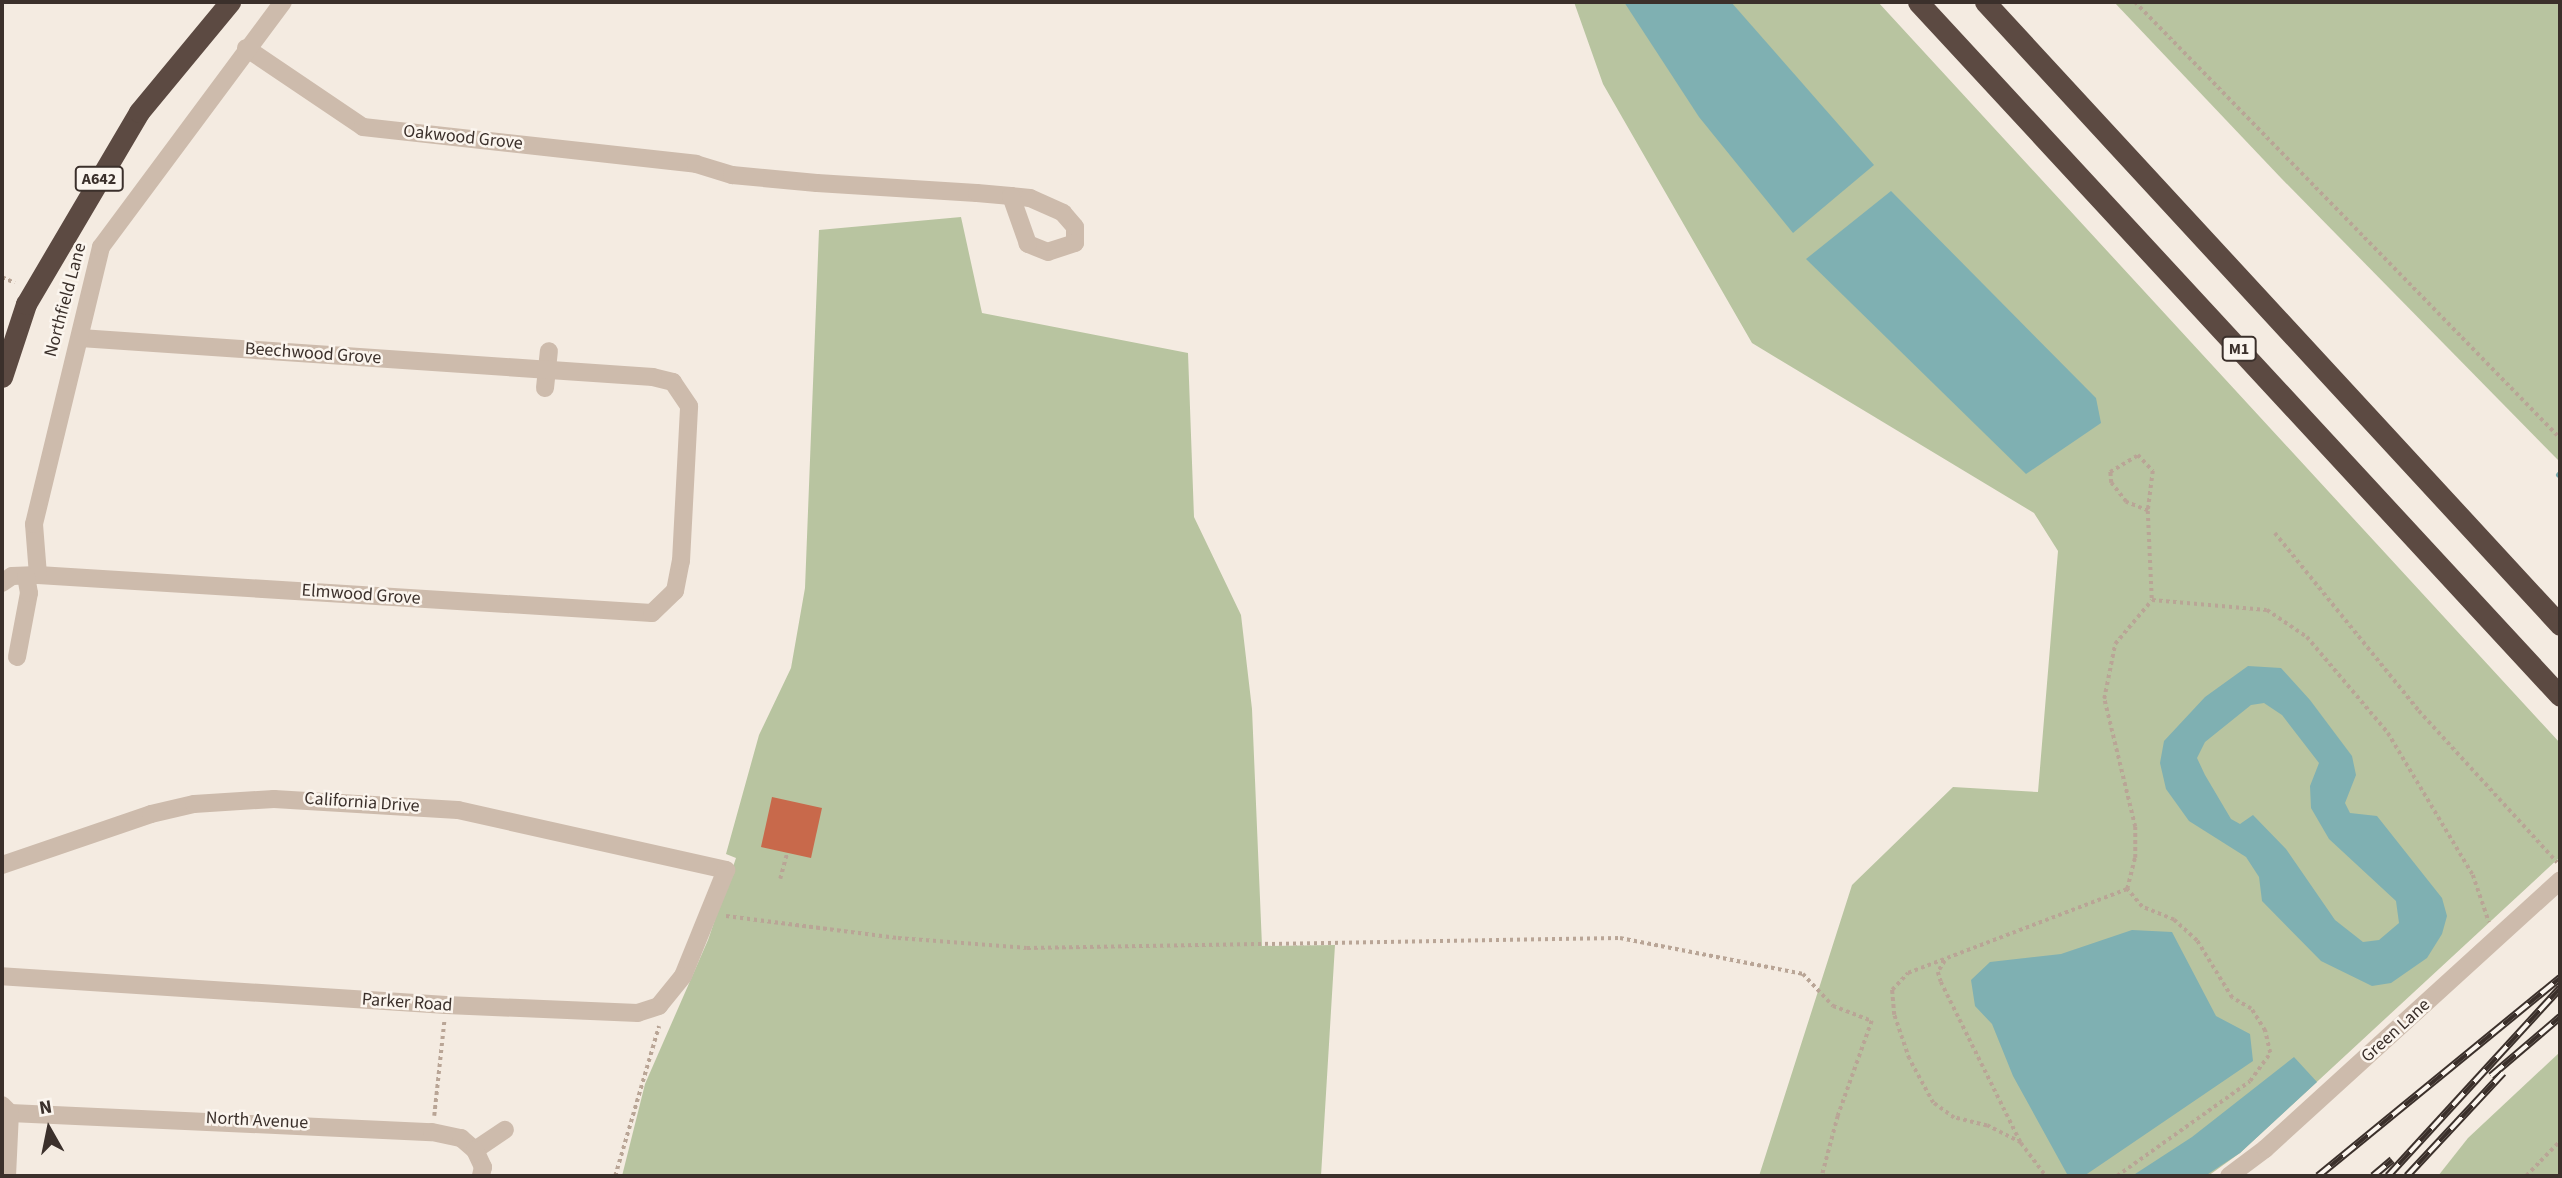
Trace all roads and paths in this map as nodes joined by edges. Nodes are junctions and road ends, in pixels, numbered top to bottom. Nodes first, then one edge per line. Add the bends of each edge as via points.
1 (230, 2) edge
2 (1918, 2) edge
3 (1985, 2) edge
4 (2135, 2) edge
5 (276, 4) edge
6 (246, 48) junction
7 (1011, 196) dead end
8 (80, 338) junction
9 (549, 351) dead end
10 (2, 377) edge
11 (545, 379) junction
12 (2560, 438) edge
13 (2148, 511) junction
14 (2275, 533) dead end
15 (32, 575) junction
16 (2, 583) edge
17 (675, 591) joint
18 (2152, 600) junction
19 (2560, 625) edge
20 (17, 657) dead end
21 (2560, 696) edge
22 (787, 853) dead end
23 (2, 865) edge
24 (2560, 867) edge
25 (780, 879) dead end
26 (2560, 881) edge
27 (2127, 888) junction
28 (710, 914) junction
29 (2496, 941) junction
30 (1945, 961) junction
31 (2, 976) edge
32 (446, 1005) junction
33 (659, 1006) junction
34 (6, 1109) edge
35 (505, 1130) dead end
36 (432, 1132) junction
37 (2560, 1141) edge
38 (2021, 1143) junction
39 (475, 1150) junction
40 (7, 1176) edge
41 (481, 1176) edge
42 (615, 1176) edge
43 (1822, 1176) edge
44 (2046, 1176) edge
45 (2117, 1176) edge
46 (2229, 1176) edge
47 (2526, 1176) edge

1 - 10 highway, Northfield Lane / A642 via 139,112 26,304
2 - 21 highway, M1
3 - 19 highway
4 - 12 path
5 - 6 street, Northfield Lane
6 - 7 street, Oakwood Grove via 363,128 704,166 732,176
6 - 8 street, Northfield Lane via 102,247
8 - 11 street, Beechwood Grove
8 - 15 street, Northfield Lane via 59,407 34,524
9 - 11 street
11 - 17 street, Beechwood Grove via 653,377 673,382 689,406 681,561
13 - 13 path via 2152,471 2138,455 2110,471 2111,483 2126,502
13 - 18 path
14 - 24 path via 2419,711
15 - 16 street
15 - 17 street, Elmwood Grove via 652,613
15 - 20 street, Northfield Lane
18 - 27 path via 2115,644 2104,699 2136,827 2135,858
18 - 29 path via 2267,610 2307,637 2388,733 2473,875
22 - 25 path
23 - 28 street, California Drive via 194,804 274,799 458,810 726,870
26 - 29 street, Green Lane
27 - 30 path
27 - 45 path via 2142,907 2174,920 2197,941 2232,998 2250,1009 2265,1031 2270,1053 2250,1081
28 - 33 street via 683,976
28 - 43 path via 898,938 1027,948 1620,938 1802,974 1833,1006 1872,1021
29 - 46 street, Green Lane via 2265,1149
30 - 38 path via 1938,972 1941,982
30 - 38 path via 1908,973 1892,990 1894,1015 1909,1059 1933,1102 1954,1118 1987,1126
31 - 32 street, Parker Road
32 - 33 street, Parker Road via 638,1013
32 - 36 path
33 - 42 path via 659,1028
34 - 36 street, North Avenue
34 - 40 street
35 - 39 street
36 - 39 street, North Avenue via 461,1138
37 - 47 path
38 - 44 path
39 - 41 street via 483,1167

